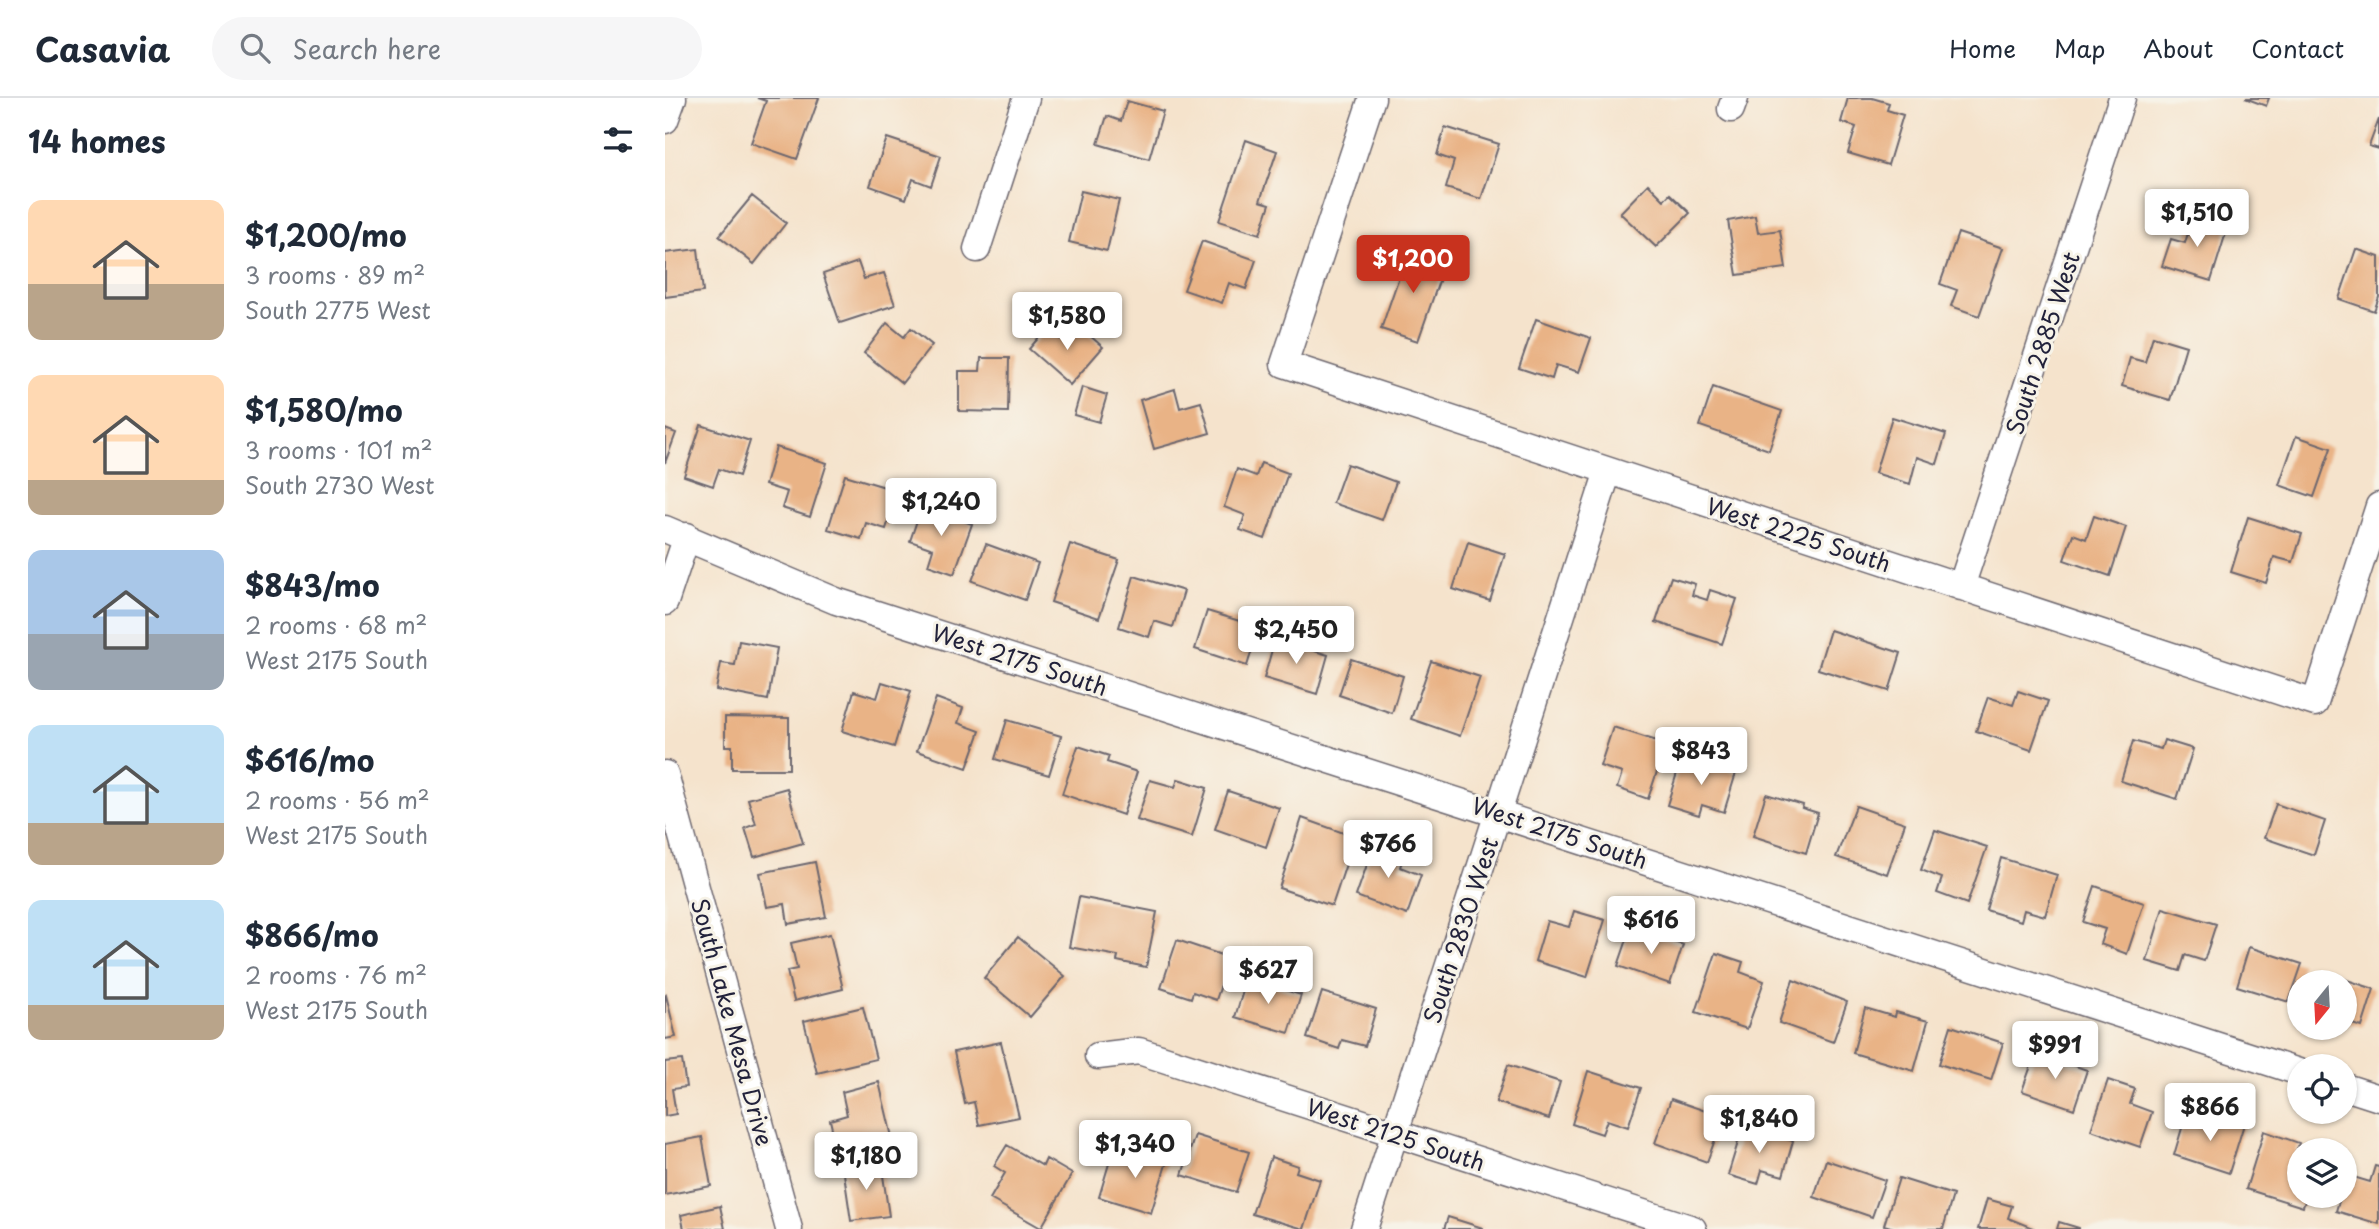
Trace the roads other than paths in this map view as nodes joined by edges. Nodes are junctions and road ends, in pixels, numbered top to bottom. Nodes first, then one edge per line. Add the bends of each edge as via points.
1 (673, 98) edge
2 (1026, 98) edge
3 (1372, 98) edge
4 (2122, 98) edge
5 (665, 120) edge
6 (977, 248) dead end
7 (1608, 471) junction
8 (2379, 506) edge
9 (676, 532) edge
10 (1961, 587) junction
11 (665, 602) edge
12 (665, 774) edge
13 (1498, 811) junction
14 (1098, 1056) dead end
15 (2287, 1068) edge
16 (2357, 1091) edge
17 (2379, 1098) edge
18 (1395, 1133) junction
19 (789, 1229) edge
20 (1364, 1229) edge
21 (1693, 1229) edge

1 - 5 street
2 - 6 street
3 - 7 street, West 2225 South via 1285,364
4 - 10 street, South 2885 West
7 - 10 street, West 2225 South
7 - 13 street, South 2830 West
8 - 10 street, West 2225 South via 2315,703
9 - 11 street
9 - 13 street, West 2175 South via 836,601
12 - 19 street, South Lake Mesa Drive
13 - 15 street, West 2175 South
13 - 18 street, South 2830 West
14 - 18 street, West 2125 South via 1139,1051
16 - 17 street
18 - 20 street, South 2830 West
18 - 21 street, West 2125 South

